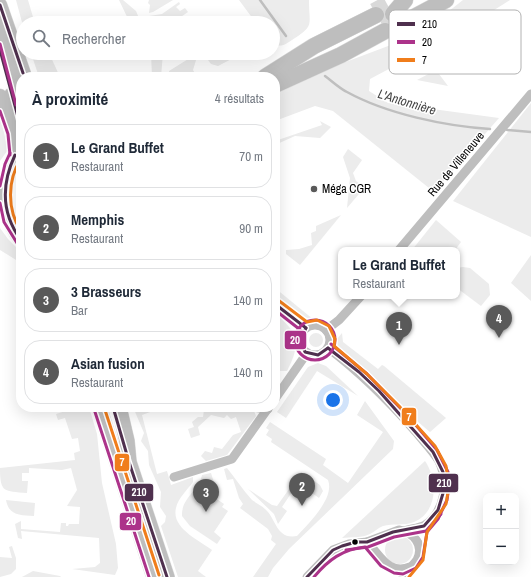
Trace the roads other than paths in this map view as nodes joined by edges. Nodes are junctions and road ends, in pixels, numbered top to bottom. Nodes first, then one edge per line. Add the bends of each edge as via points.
1 (405, 0) edge
2 (446, 0) edge
3 (0, 6) edge
4 (393, 10) tunnel mouth
5 (426, 10) edge
6 (389, 14) tunnel mouth
7 (385, 17) junction
8 (389, 17) tunnel mouth
9 (0, 24) edge
10 (389, 37) tunnel mouth
11 (369, 40) junction
12 (0, 50) edge
13 (16, 51) edge
14 (19, 60) edge
15 (23, 72) edge
16 (273, 72) edge
17 (280, 83) edge
18 (16, 85) edge
19 (531, 94) edge
20 (0, 96) edge
21 (16, 109) edge
22 (16, 144) edge
23 (16, 155) edge
24 (16, 233) edge
25 (402, 247) edge
26 (358, 299) edge
27 (280, 308) edge
28 (306, 328) junction
29 (326, 330) junction
30 (328, 348) junction
31 (307, 353) junction
32 (280, 392) edge
33 (105, 412) edge
34 (106, 412) edge
35 (120, 412) edge
36 (265, 412) edge
37 (129, 462) junction
38 (174, 477) dead end
39 (424, 526) junction
40 (404, 531) junction
41 (387, 534) junction
42 (367, 542) junction
43 (418, 543) junction
44 (380, 556) junction
45 (388, 566) junction
46 (410, 567) junction
47 (154, 577) edge
48 (167, 577) edge
49 (307, 577) edge
50 (393, 577) edge
51 (403, 577) edge

1 - 4 highway
2 - 5 highway
3 - 13 main road
6 - 7 highway
7 - 8 highway
7 - 11 highway
7 - 16 highway via 360,23 314,46
9 - 18 main road
10 - 11 highway
11 - 17 highway
12 - 21 main road
14 - 15 main road
19 - 25 street, Rue de Villeneuve
20 - 22 main road
23 - 24 main road via 4,175 1,195 3,212
26 - 29 street
27 - 28 street
28 - 29 street via 316,325
28 - 31 street via 300,341
29 - 30 street via 330,338
30 - 31 street via 320,355
30 - 39 street via 379,391 439,461 444,478 443,495 435,514
31 - 32 street
33 - 47 highway
34 - 37 main road
35 - 37 highway
36 - 38 street via 232,459
37 - 48 highway
39 - 40 street
39 - 43 street
40 - 41 street
40 - 43 street via 413,536
41 - 42 street
41 - 44 street via 380,544
42 - 44 street
42 - 49 street via 349,544 333,550
43 - 46 street via 418,557
44 - 45 street
45 - 46 street via 400,570
45 - 50 street
46 - 51 street

